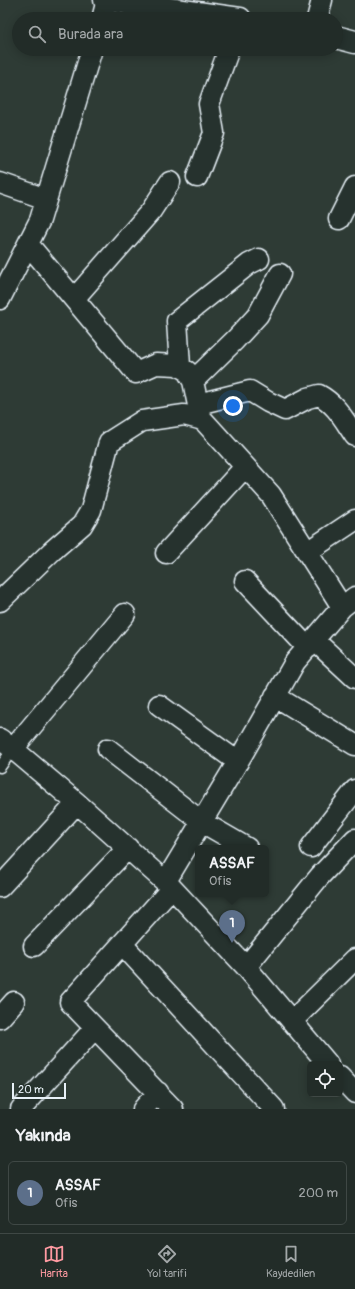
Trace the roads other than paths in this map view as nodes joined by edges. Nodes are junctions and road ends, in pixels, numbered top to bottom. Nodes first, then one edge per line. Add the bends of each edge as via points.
1 (106, 0) edge
2 (322, 0) edge
3 (138, 2) edge
4 (199, 6) edge
5 (103, 12) edge
6 (218, 12) edge
7 (319, 12) edge
8 (343, 39) edge
9 (355, 42) edge
10 (90, 56) edge
11 (226, 56) edge
12 (197, 177) dead end
13 (170, 182) dead end
14 (0, 183) edge
15 (355, 187) edge
16 (46, 199) junction
17 (339, 219) dead end
18 (28, 244) junction
19 (260, 259) dead end
20 (280, 274) dead end
21 (2, 290) edge
22 (74, 299) junction
23 (180, 366) junction
24 (193, 381) junction
25 (199, 412) junction
26 (355, 436) edge
27 (245, 467) junction
28 (355, 520) edge
29 (307, 552) junction
30 (166, 553) dead end
31 (245, 581) dead end
32 (0, 601) edge
33 (348, 602) edge
34 (125, 614) dead end
35 (311, 644) junction
36 (355, 678) edge
37 (275, 696) junction
38 (159, 705) dead end
39 (7, 744) edge
40 (355, 745) edge
41 (108, 749) dead end
42 (238, 762) junction
43 (0, 767) edge
44 (355, 790) edge
45 (77, 803) junction
46 (202, 822) junction
47 (355, 839) edge
48 (242, 845) edge
49 (311, 847) dead end
50 (128, 848) junction
51 (169, 884) junction
52 (0, 887) edge
53 (122, 944) junction
54 (34, 946) dead end
55 (355, 959) edge
56 (246, 967) junction
57 (14, 1002) dead end
58 (0, 1018) edge
59 (292, 1021) junction
60 (96, 1028) junction
61 (325, 1061) edge
62 (158, 1092) junction
63 (21, 1109) edge
64 (143, 1109) edge
65 (173, 1109) edge
66 (274, 1109) edge

1 - 3 main road
1 - 5 street
2 - 7 street
3 - 4 main road
4 - 6 main road
8 - 9 main road
10 - 16 street
11 - 12 street via 209,104 214,133
13 - 22 street via 151,211
14 - 16 street
15 - 17 street
16 - 18 street via 40,220
18 - 21 street
18 - 22 street
19 - 23 street via 249,264 177,321
20 - 24 street via 258,315
22 - 23 street via 136,373 156,364
23 - 24 street via 187,371
24 - 25 street
25 - 26 street via 250,391 285,410 319,395 329,400
25 - 27 street via 203,420
25 - 32 street via 142,421 109,442 91,510 82,525
27 - 29 street via 271,495
27 - 30 street
28 - 29 street
29 - 33 street
31 - 35 street
33 - 35 street
34 - 39 street
35 - 36 street
35 - 37 street via 295,662
37 - 40 street
37 - 42 street
38 - 42 street
39 - 43 lane
39 - 45 street
41 - 46 street
42 - 46 street
44 - 49 street
45 - 50 street
45 - 52 street
46 - 48 street
46 - 51 street
47 - 56 street via 320,876
50 - 51 street
50 - 54 street
51 - 53 street
51 - 56 street
53 - 60 street via 70,1002
53 - 66 street
55 - 59 street
56 - 59 street
57 - 58 street
59 - 61 street
60 - 62 street
60 - 63 street
62 - 64 street
62 - 65 street

